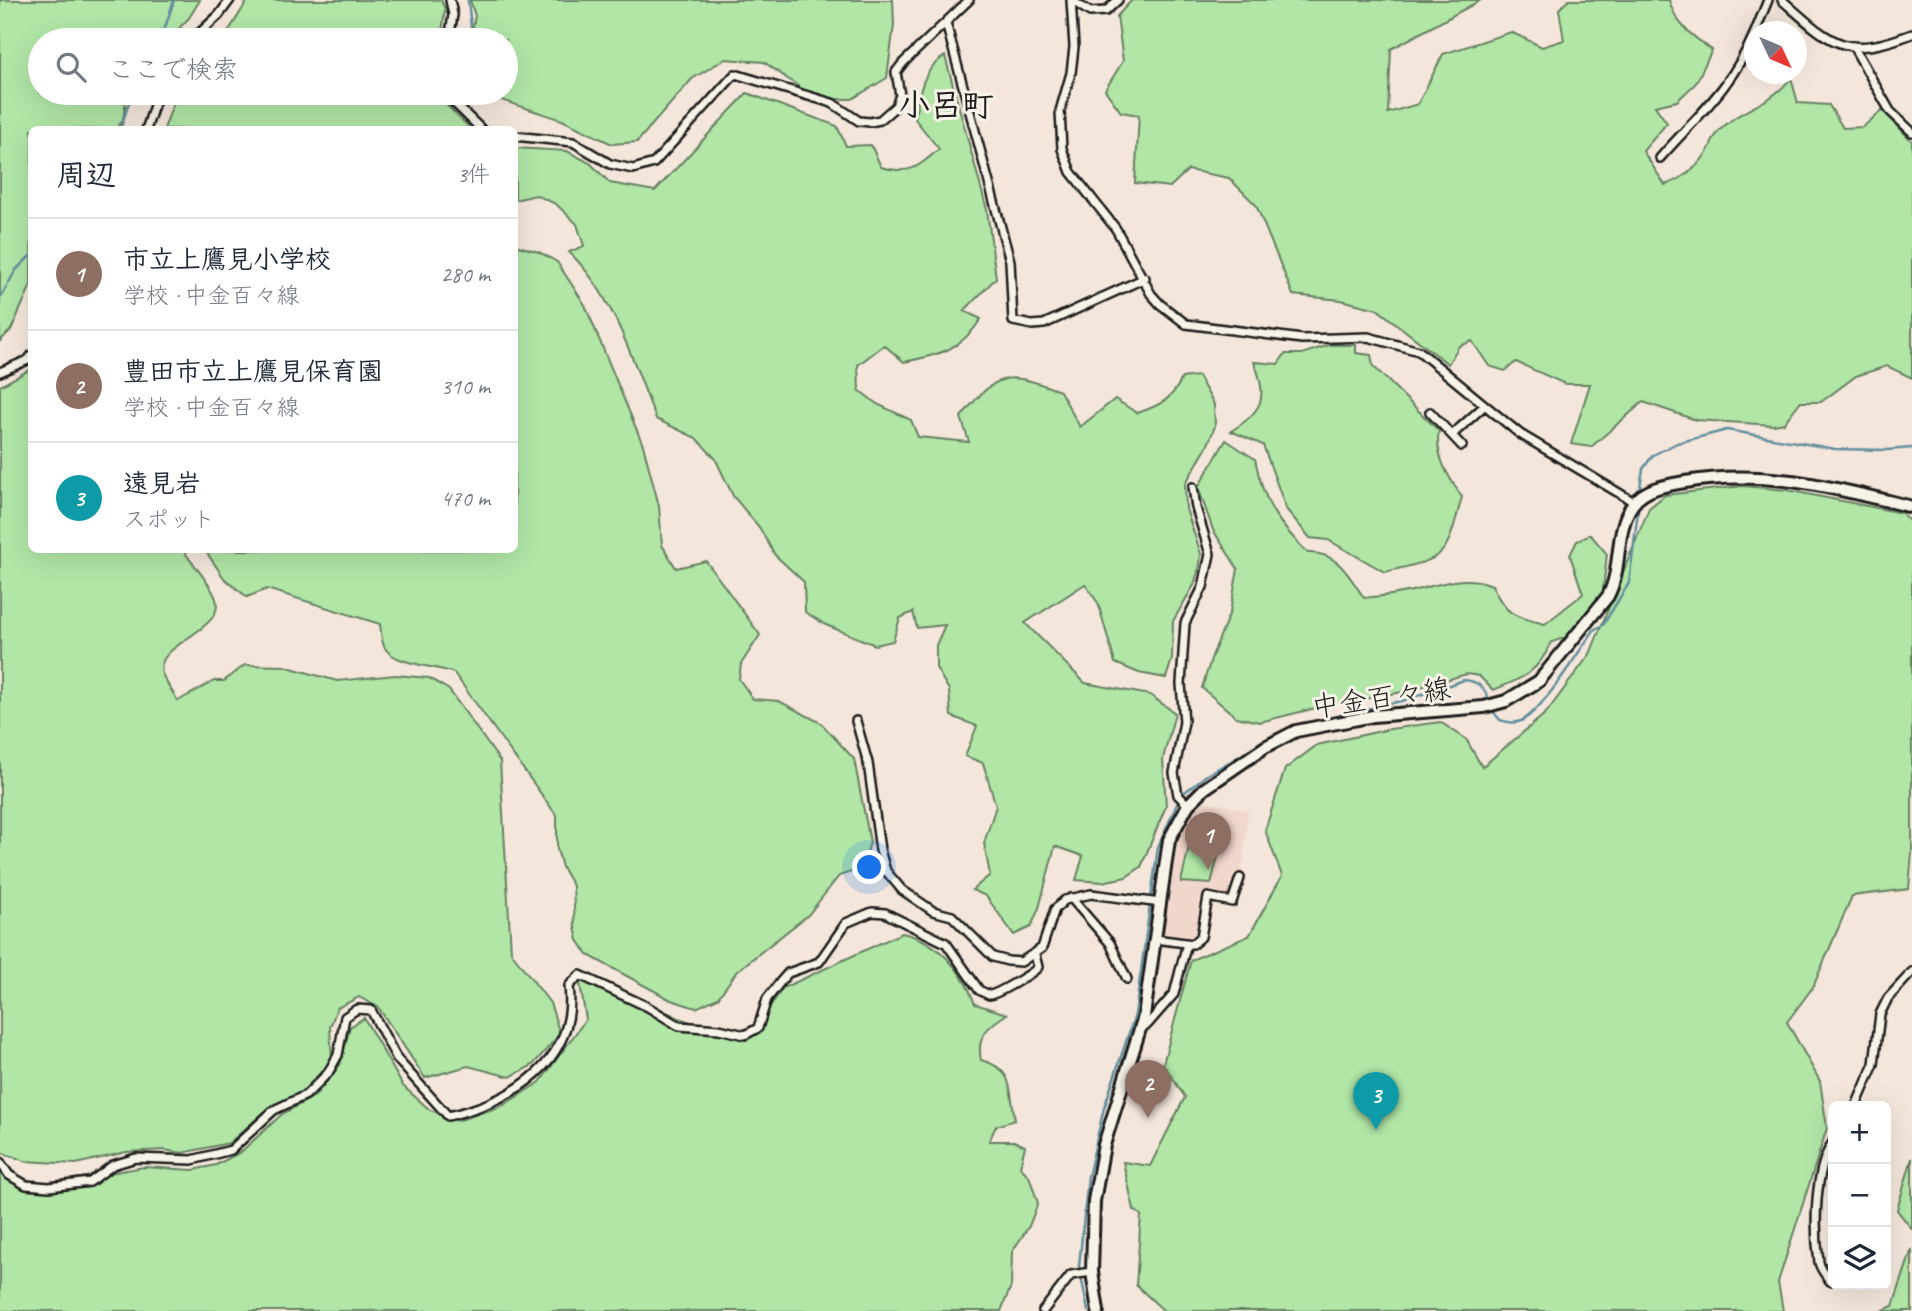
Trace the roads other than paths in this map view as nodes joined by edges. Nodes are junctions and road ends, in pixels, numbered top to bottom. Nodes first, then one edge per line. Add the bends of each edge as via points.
1 (230, 0) edge
2 (450, 0) edge
3 (969, 0) edge
4 (1071, 0) edge
5 (1118, 0) edge
6 (1768, 0) edge
7 (1782, 0) edge
8 (1759, 21) edge
9 (946, 23) junction
10 (205, 28) edge
11 (451, 28) edge
12 (1912, 34) edge
13 (1853, 46) junction
14 (1744, 56) edge
15 (154, 105) edge
16 (456, 105) edge
17 (147, 126) edge
18 (478, 126) edge
19 (1912, 132) edge
20 (518, 136) edge
21 (1660, 159) dead end
22 (1145, 278) junction
23 (28, 360) edge
24 (0, 372) edge
25 (1484, 406) junction
26 (1430, 412) dead end
27 (1453, 434) junction
28 (1462, 446) dead end
29 (1193, 486) dead end
30 (1634, 502) junction
31 (1912, 507) edge
32 (856, 721) dead end
33 (1187, 803) junction
34 (1240, 878) dead end
35 (1071, 898) junction
36 (1159, 903) junction
37 (1155, 939) junction
38 (1187, 943) junction
39 (1035, 955) junction
40 (1912, 972) edge
41 (1127, 979) dead end
42 (1142, 1024) junction
43 (1858, 1101) edge
44 (1828, 1152) edge
45 (0, 1161) edge
46 (1089, 1272) junction
47 (1828, 1278) edge
48 (1043, 1311) edge
49 (1098, 1311) edge

1 - 10 street
2 - 11 street
3 - 9 street
4 - 5 street via 1090,12 1106,11
4 - 22 street via 1074,47 1072,74 1060,111 1062,149 1071,172 1116,229
6 - 8 street
7 - 13 street via 1830,41
9 - 20 street via 902,62 896,72 900,95 896,106 880,120 859,121 832,103 735,74 654,163 633,169 610,164 573,142
9 - 22 street via 1010,261 1013,321 1044,324
12 - 13 street via 1870,47
13 - 19 street via 1890,111
14 - 21 street via 1711,106
15 - 17 street
16 - 18 street
22 - 25 street via 1151,294 1186,324 1302,339 1368,337 1419,351
23 - 24 street
25 - 27 street
25 - 30 street via 1520,434
26 - 27 street
27 - 28 street
29 - 33 street via 1210,554 1203,587 1185,623 1184,722 1174,773 1178,795
30 - 31 main road via 1648,492 1709,478 1754,476 1812,482
30 - 33 main road, 中金百々線 via 1626,517 1615,583 1608,596 1525,692 1484,707 1373,716 1296,731 1265,747
32 - 39 street via 869,763 886,871 915,901 960,922 993,957 1021,962
33 - 36 main road, 中金百々線 via 1168,841
34 - 38 street via 1233,902 1208,897 1200,937
35 - 36 street via 1091,894
35 - 39 street via 1055,909 1047,938
35 - 41 street via 1110,943
36 - 37 main road, 中金百々線
37 - 38 street
37 - 42 main road, 中金百々線
38 - 42 street via 1174,994 1147,1025
39 - 45 street via 1035,971 989,995 979,990 946,943 886,913 872,912 846,923 819,962 788,973 767,999 758,1028 745,1035 678,1026 580,975 569,986 571,1008 565,1037 533,1076 498,1099 447,1116 397,1059 371,1010 357,1009 345,1017 338,1055 328,1073 306,1095 274,1110 230,1150 192,1160 136,1158 113,1165 90,1182 49,1187 26,1185 9,1175
40 - 43 street via 1880,1014 1874,1064
42 - 46 main road, 中金百々線 via 1104,1145
44 - 47 street via 1818,1183 1819,1265
46 - 48 street via 1063,1282
46 - 49 main road, 中金百々線

